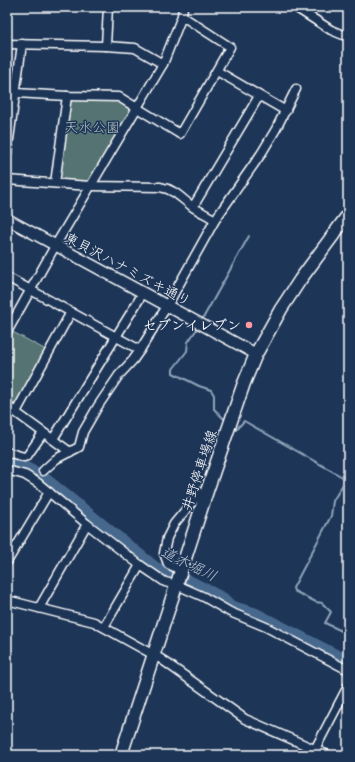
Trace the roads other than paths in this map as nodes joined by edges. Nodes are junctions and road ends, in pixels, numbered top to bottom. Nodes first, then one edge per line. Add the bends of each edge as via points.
1 (108, 7) edge
2 (183, 7) edge
3 (296, 7) edge
4 (182, 16) junction
5 (348, 37) edge
6 (7, 44) edge
7 (22, 44) junction
8 (106, 46) junction
9 (163, 64) junction
10 (217, 71) junction
11 (296, 89) dead end
12 (16, 93) junction
13 (67, 96) junction
14 (259, 96) junction
15 (138, 108) junction
16 (286, 111) junction
17 (9, 131) edge
18 (7, 154) edge
19 (7, 180) edge
20 (55, 183) junction
21 (90, 186) junction
22 (193, 207) junction
23 (348, 215) edge
24 (7, 219) edge
25 (215, 220) junction
26 (55, 246) junction
27 (7, 277) edge
28 (30, 290) junction
29 (143, 293) junction
30 (167, 306) junction
31 (71, 312) junction
32 (7, 332) edge
33 (116, 336) junction
34 (140, 350) junction
35 (256, 354) junction
36 (7, 406) edge
37 (16, 412) junction
38 (43, 433) junction
39 (53, 439) junction
40 (7, 452) edge
41 (70, 452) junction
42 (7, 470) edge
43 (43, 471) dead end
44 (207, 491) junction
45 (49, 492) junction
46 (87, 524) junction
47 (7, 562) edge
48 (140, 565) junction
49 (182, 571) junction
50 (177, 585) junction
51 (7, 600) edge
52 (39, 608) junction
53 (104, 627) junction
54 (154, 655) junction
55 (348, 670) edge
56 (348, 686) edge
57 (314, 752) edge
58 (121, 755) edge
59 (328, 755) edge

1 - 8 street
2 - 4 street
3 - 5 street via 330,30
4 - 9 street
4 - 10 street via 230,46
6 - 7 street
7 - 8 street
7 - 12 street
8 - 9 street via 135,48
9 - 15 street
10 - 14 street
10 - 15 street via 180,134
11 - 16 street
12 - 13 street
12 - 17 street
13 - 15 street via 119,97
13 - 20 street
14 - 16 street
14 - 22 street
15 - 21 street
16 - 25 street via 261,154
17 - 18 street
19 - 20 street
20 - 21 street
21 - 22 street via 167,188
21 - 26 street
22 - 25 street
23 - 35 main road, 井野停車場線 via 300,280
24 - 26 street, 東貝沢ハナミズキ通り
25 - 30 street
26 - 28 street
26 - 29 street, 東貝沢ハナミズキ通り
27 - 28 street
28 - 31 street
28 - 32 street
29 - 30 street, 東貝沢ハナミズキ通り
29 - 33 street
30 - 34 street
30 - 35 street, 東貝沢ハナミズキ通り
31 - 33 street
31 - 37 street
33 - 34 street
33 - 39 street
34 - 41 street via 98,406 83,432 79,446
35 - 44 main road, 井野停車場線
36 - 37 street
37 - 38 street
38 - 39 street
38 - 40 street via 27,456
39 - 41 street
41 - 43 street via 56,459
42 - 45 street via 25,475
44 - 49 main road, 井野停車場線
44 - 49 street via 197,496 174,524 167,538 164,554 168,564
45 - 46 street
45 - 47 street
46 - 48 street
46 - 52 street
48 - 50 street via 165,582
48 - 53 street
49 - 50 main road, 井野停車場線
50 - 54 main road, 井野停車場線
50 - 55 street via 266,627
51 - 52 street
52 - 53 street
53 - 54 street
54 - 57 street via 245,719
54 - 58 main road, 井野停車場線
56 - 57 street
57 - 59 street

